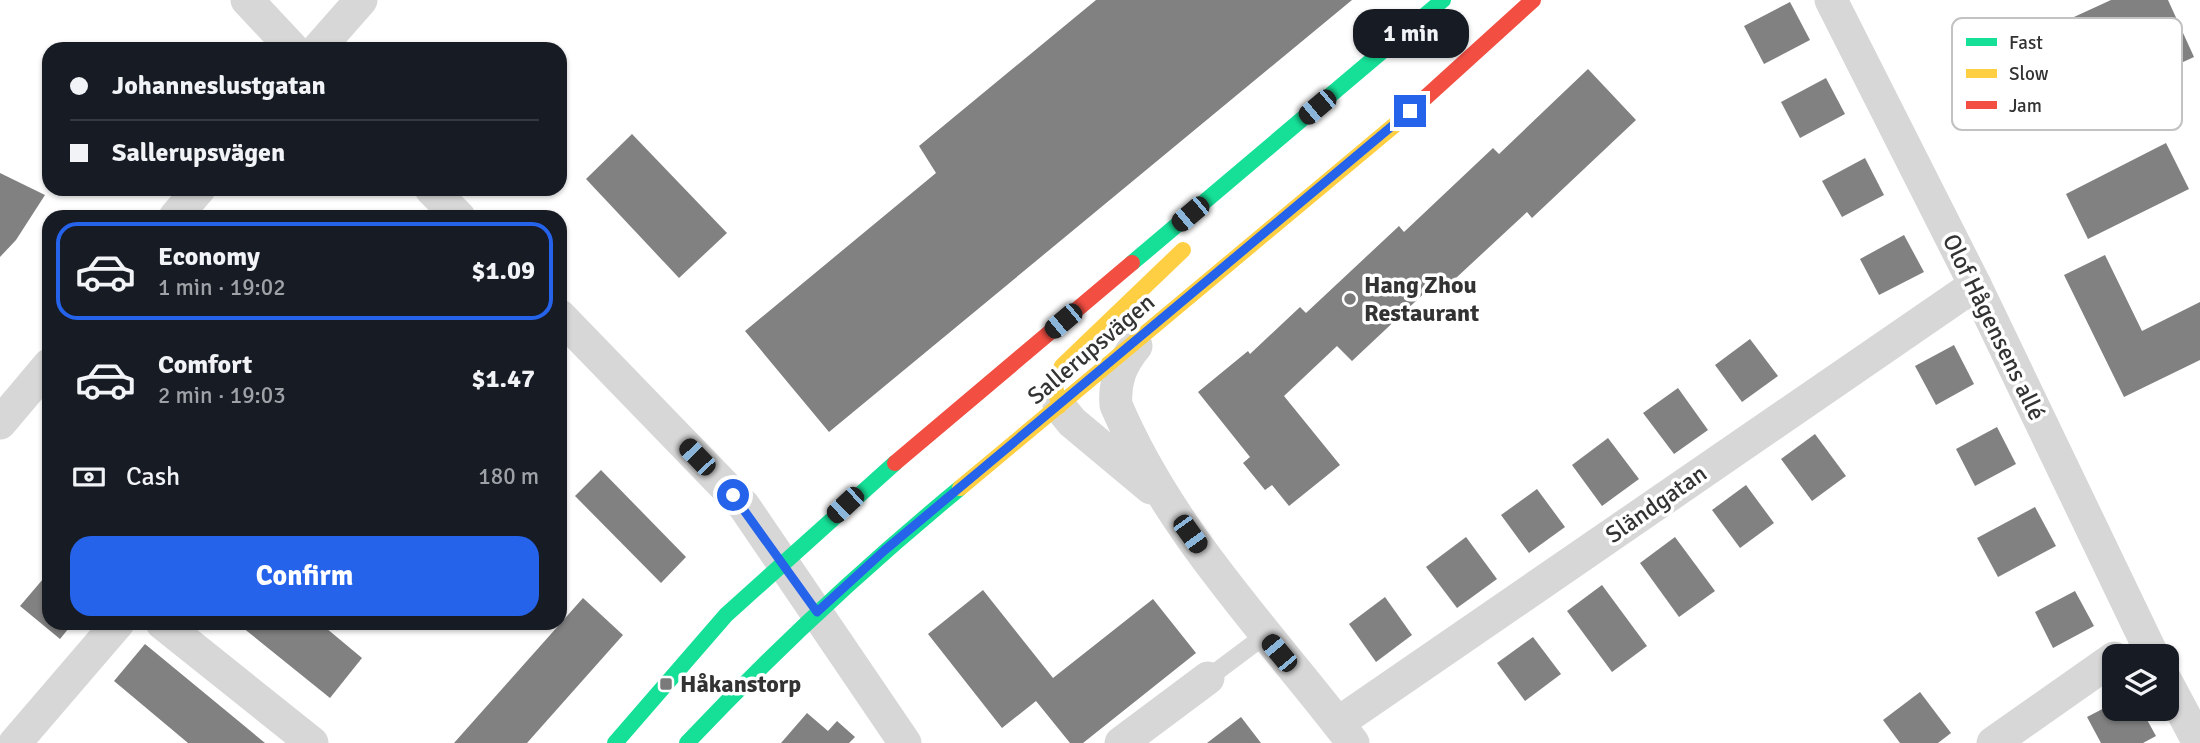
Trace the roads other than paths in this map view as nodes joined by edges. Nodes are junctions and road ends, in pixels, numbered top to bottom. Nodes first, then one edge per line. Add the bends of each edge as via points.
1 (247, 0) edge
2 (361, 0) edge
3 (1443, 0) edge
4 (1533, 0) edge
5 (1831, 0) edge
6 (286, 42) edge
7 (324, 42) edge
8 (1253, 160) junction
9 (193, 196) edge
10 (438, 196) edge
11 (181, 210) edge
12 (451, 210) edge
13 (1217, 214) dead end
14 (1200, 234) dead end
15 (1975, 285) junction
16 (567, 323) edge
17 (1144, 335) junction
18 (42, 373) edge
19 (1059, 406) junction
20 (0, 423) edge
21 (1163, 498) junction
22 (783, 562) junction
23 (817, 612) junction
24 (112, 630) edge
25 (171, 630) edge
26 (1264, 636) junction
27 (2147, 644) edge
28 (2102, 666) edge
29 (1208, 678) joint
30 (2179, 705) edge
31 (1346, 733) edge
32 (15, 743) edge
33 (312, 743) edge
34 (615, 743) edge
35 (687, 743) edge
36 (905, 743) edge
37 (1121, 743) edge
38 (1993, 743) edge
39 (2199, 743) edge

1 - 6 street
2 - 7 street
3 - 8 main road, Sallerupsvägen
4 - 17 main road, Sallerupsvägen via 1369,149
5 - 15 street, Olof Hågensens allé
8 - 13 main road
8 - 22 main road, Sallerupsvägen
9 - 11 street
10 - 12 street
14 - 19 main road via 1062,366 1053,391
15 - 27 street, Olof Hågensens allé
15 - 31 street, Sländgatan
16 - 22 street via 744,506
17 - 19 main road, Sallerupsvägen
17 - 21 street via 1119,375 1116,405
18 - 20 street
19 - 21 street
19 - 23 main road, Sallerupsvägen
21 - 26 street
22 - 23 street
22 - 34 main road, Sallerupsvägen via 726,615
23 - 35 main road, Sallerupsvägen
23 - 36 street
24 - 32 street
25 - 33 street
26 - 29 lane
26 - 31 street
28 - 38 street
29 - 37 street
30 - 39 street

